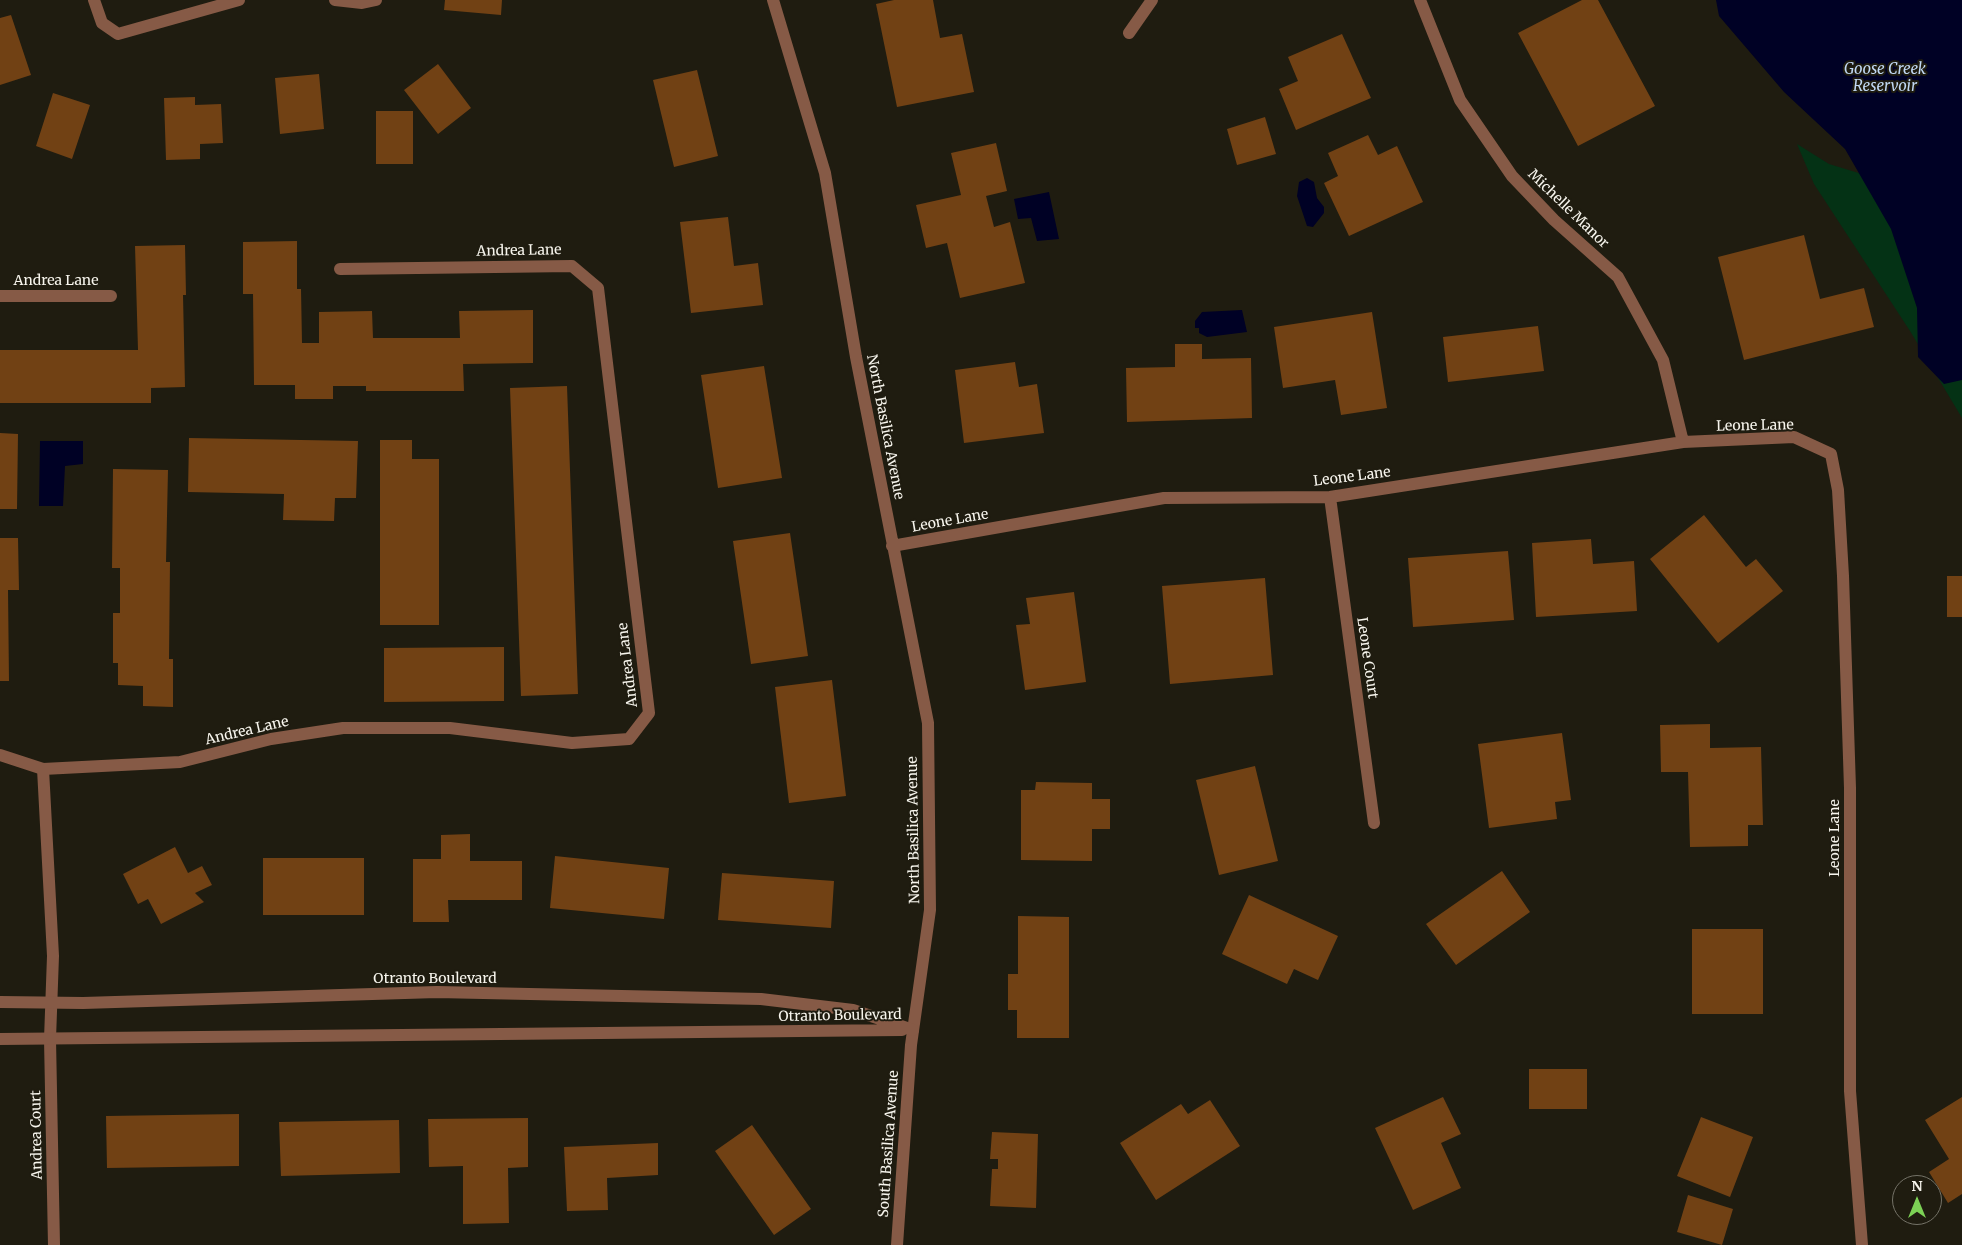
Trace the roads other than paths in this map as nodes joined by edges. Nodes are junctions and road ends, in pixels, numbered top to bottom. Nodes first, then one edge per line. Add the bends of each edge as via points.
1 (94, 0) edge
2 (238, 0) edge
3 (335, 0) edge
4 (376, 0) edge
5 (773, 0) edge
6 (1152, 0) edge
7 (1420, 0) edge
8 (1129, 33) dead end
9 (340, 269) dead end
10 (0, 296) edge
11 (111, 296) dead end
12 (1682, 442) junction
13 (1330, 497) junction
14 (892, 546) junction
15 (0, 755) edge
16 (43, 769) junction
17 (1374, 822) dead end
18 (0, 1002) edge
19 (51, 1003) junction
20 (913, 1030) junction
21 (0, 1039) edge
22 (50, 1039) junction
23 (911, 1045) joint
24 (54, 1245) edge
25 (897, 1245) edge
26 (1862, 1245) edge

1 - 2 street via 102,23 118,34
3 - 4 street via 362,3
5 - 14 street, North Basilica Avenue via 825,173
6 - 8 street
7 - 12 street, Michelle Manor via 1460,100 1512,176 1554,220 1618,277 1664,360
9 - 16 street, Andrea Lane via 572,266 598,288 649,713 629,739 572,743 450,728 343,728 271,739 180,762
10 - 11 street, Andrea Lane
12 - 13 street, Leone Lane
12 - 26 street, Leone Lane via 1794,437 1832,454 1838,490 1843,576 1850,788 1850,1091
13 - 14 street, Leone Lane via 1164,498
13 - 17 street, Leone Court
14 - 20 street, North Basilica Avenue via 928,723 930,910
15 - 16 street, Andrea Lane
16 - 19 street via 53,956
18 - 19 street, Otranto Boulevard
19 - 20 street, Otranto Boulevard via 437,992 761,999 853,1010
19 - 22 street, Andrea Court
20 - 22 street, Otranto Boulevard
20 - 23 street, North Basilica Avenue
21 - 22 street, Otranto Boulevard
22 - 24 street, Andrea Court
23 - 25 street, South Basilica Avenue

